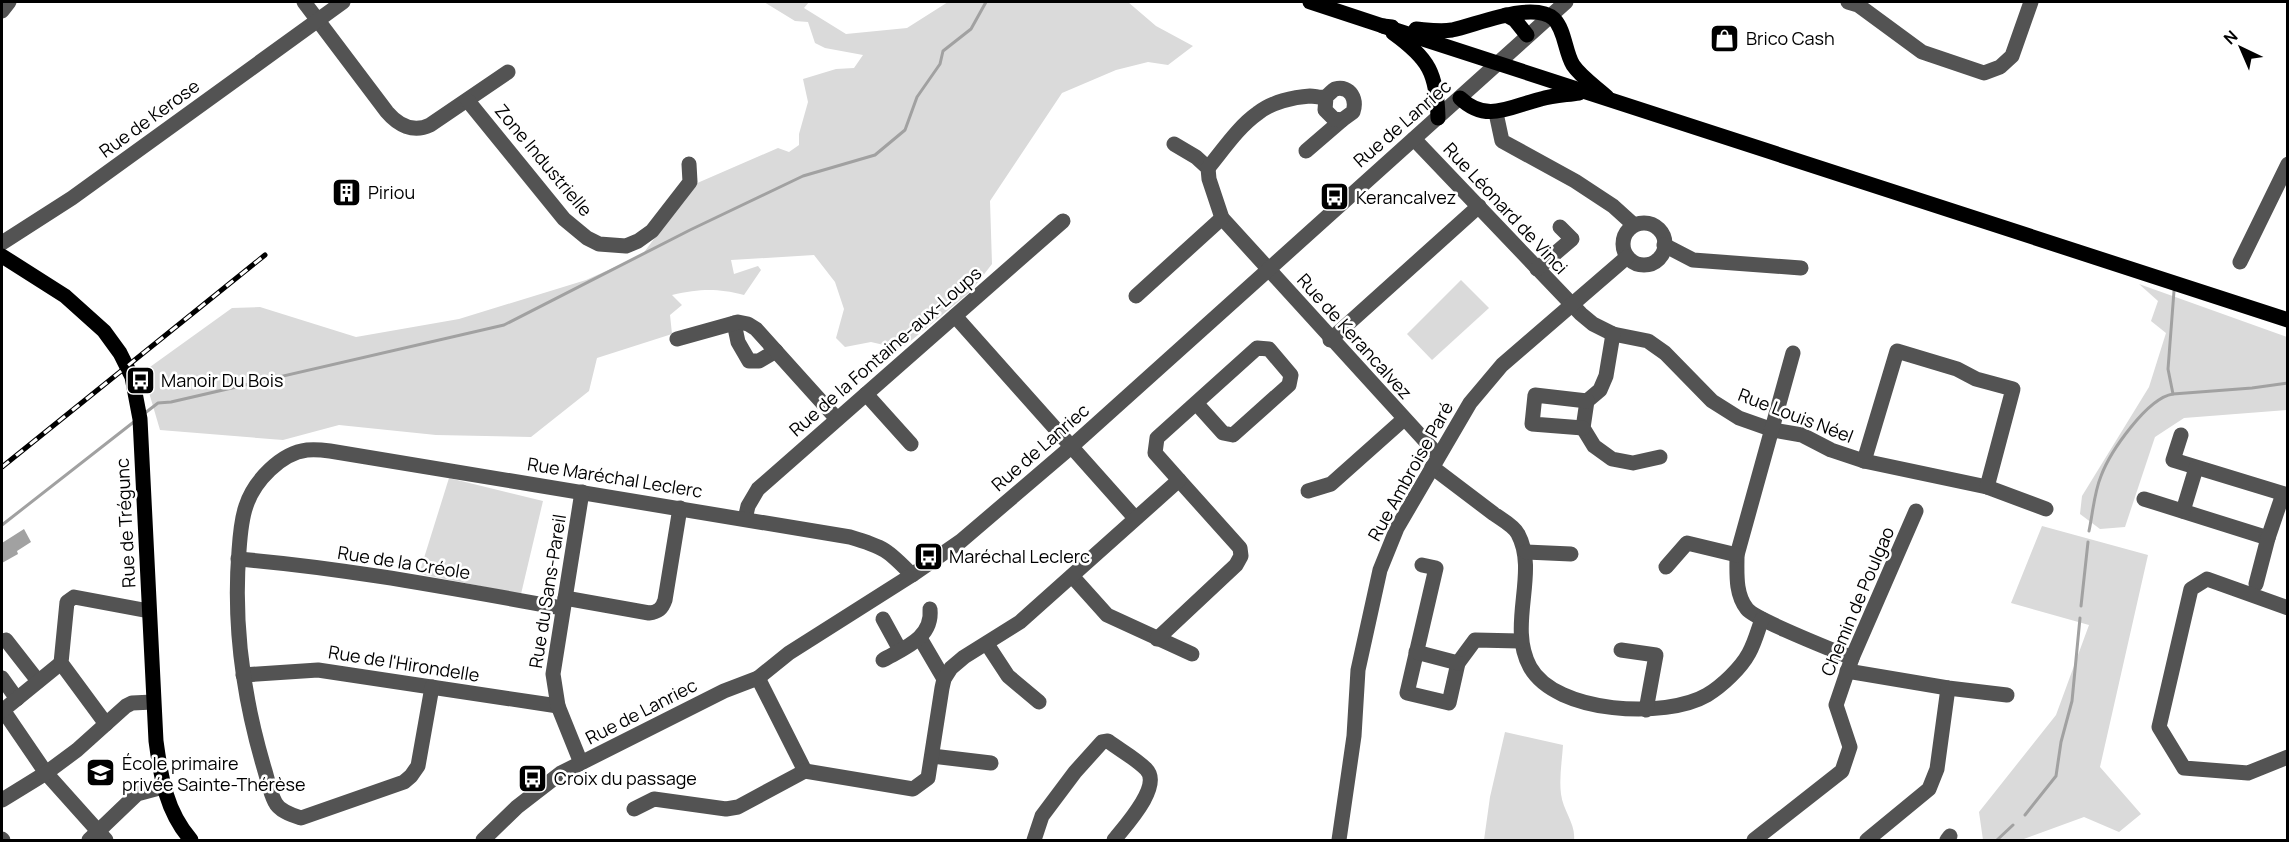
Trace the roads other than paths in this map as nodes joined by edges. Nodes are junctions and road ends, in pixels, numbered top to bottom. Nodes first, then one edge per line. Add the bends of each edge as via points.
1 (9, 2) edge
2 (304, 2) edge
3 (343, 2) edge
4 (1310, 2) edge
5 (1566, 2) edge
6 (1848, 2) edge
7 (2031, 2) edge
8 (2, 11) edge
9 (1506, 15) junction
10 (1549, 15) junction
11 (318, 20) junction
12 (1383, 26) junction
13 (1527, 35) junction
14 (508, 72) dead end
15 (1585, 92) junction
16 (1326, 97) junction
17 (1460, 98) junction
18 (468, 101) junction
19 (1611, 101) junction
20 (1496, 113) junction
21 (1438, 118) junction
22 (1342, 120) junction
23 (1414, 139) junction
24 (1174, 144) dead end
25 (1306, 151) dead end
26 (689, 164) dead end
27 (2288, 164) edge
28 (1208, 168) junction
29 (1479, 206) junction
30 (1222, 218) junction
31 (1063, 222) dead end
32 (1634, 225) junction
33 (1560, 227) dead end
34 (2, 243) edge
35 (1664, 245) junction
36 (2, 256) edge
37 (1627, 257) junction
38 (2240, 262) dead end
39 (1801, 268) dead end
40 (1268, 269) junction
41 (1537, 269) junction
42 (1136, 296) dead end
43 (1570, 304) junction
44 (955, 316) junction
45 (2288, 320) edge
46 (734, 323) junction
47 (1613, 334) junction
48 (677, 339) dead end
49 (1330, 340) junction
50 (776, 351) junction
51 (1793, 354) dead end
52 (866, 394) junction
53 (1587, 401) junction
54 (1196, 403) junction
55 (837, 419) junction
56 (1404, 419) junction
57 (1583, 428) junction
58 (1773, 430) junction
59 (2181, 435) dead end
60 (911, 444) dead end
61 (1071, 447) junction
62 (1660, 457) dead end
63 (1435, 461) junction
64 (1864, 461) junction
65 (2196, 468) junction
66 (1179, 480) junction
67 (1987, 487) junction
68 (1308, 491) dead end
69 (582, 492) junction
70 (2285, 494) edge
71 (2144, 499) dead end
72 (680, 508) junction
73 (2046, 509) dead end
74 (1916, 511) dead end
75 (2183, 511) junction
76 (1135, 518) junction
77 (745, 519) junction
78 (2268, 538) junction
79 (1526, 552) junction
80 (1571, 554) dead end
81 (1737, 555) junction
82 (238, 559) junction
83 (1422, 565) dead end
84 (1665, 567) dead end
85 (912, 575) junction
86 (1072, 576) junction
87 (2256, 584) dead end
88 (564, 603) junction
89 (2288, 608) edge
90 (149, 611) junction
91 (930, 615) dead end
92 (883, 619) dead end
93 (1762, 619) junction
94 (920, 638) junction
95 (1157, 639) junction
96 (6, 640) dead end
97 (1521, 641) junction
98 (987, 644) junction
99 (900, 650) junction
100 (1621, 650) dead end
101 (1416, 652) junction
102 (1192, 654) dead end
103 (883, 660) dead end
104 (61, 663) junction
105 (1458, 663) junction
106 (1849, 665) junction
107 (243, 675) junction
108 (2, 678) edge
109 (758, 678) junction
110 (944, 679) junction
111 (38, 681) junction
112 (432, 687) junction
113 (1948, 688) junction
114 (2007, 695) dead end
115 (17, 699) junction
116 (153, 702) junction
117 (1039, 702) dead end
118 (558, 706) junction
119 (2, 710) edge
120 (1646, 710) junction
121 (106, 724) junction
122 (932, 756) junction
123 (2288, 757) edge
124 (581, 763) junction
125 (991, 763) dead end
126 (805, 771) junction
127 (46, 772) junction
128 (163, 787) junction
129 (2, 800) edge
130 (634, 809) dead end
131 (98, 838) edge
132 (191, 840) edge
133 (483, 840) edge
134 (1034, 840) edge
135 (1114, 840) edge
136 (1339, 840) edge
137 (1755, 840) edge
138 (1867, 840) edge

1 - 8 street
2 - 11 street
3 - 11 street, Rue de Kerose
4 - 12 main road
5 - 10 street, Rue de Lanriec
6 - 7 street via 1858,5 1922,52 1984,73 2000,67 2012,56
9 - 10 main road via 1536,11
9 - 12 main road via 1442,31
9 - 13 main road
10 - 13 street, Rue de Lanriec
10 - 19 main road via 1557,23 1574,67
11 - 18 street, Zone Industrielle via 400,124 424,128
11 - 34 street, Rue de Kerose via 72,198
12 - 15 main road
12 - 21 main road via 1415,49 1426,63 1435,81
13 - 17 street, Rue de Lanriec
14 - 18 street, Zone Industrielle
15 - 19 main road
15 - 20 main road via 1547,97
16 - 22 street via 1328,115
16 - 22 street via 1338,89 1353,96 1353,112
16 - 28 street via 1298,98 1258,112
17 - 20 main road via 1467,105
17 - 21 street, Rue de Lanriec
18 - 26 street, Zone Industrielle via 564,219 599,244 626,246 651,231 690,182
19 - 45 main road
20 - 32 street via 1502,141 1575,181
21 - 23 street, Rue de Lanriec
22 - 25 street
23 - 29 street, Rue Léonard de Vinci
23 - 40 street, Rue de Lanriec
24 - 28 street
27 - 38 street
28 - 30 street
29 - 41 street, Rue Léonard de Vinci
29 - 49 street
30 - 40 street, Rue de Kerancalvez
30 - 42 street
31 - 44 street, Rue de la Fontaine-aux-Loups
32 - 35 street via 1646,223 1656,227
32 - 37 street via 1623,240
33 - 41 street via 1572,239
35 - 37 street via 1662,254 1650,264 1638,264
35 - 39 street via 1693,260
36 - 90 main road, Rue de Trégunc via 90,316 113,342 132,377 140,419
37 - 43 street, Rue Ambroise Paré
40 - 49 street, Rue de Kerancalvez
40 - 61 street, Rue de Lanriec
41 - 43 street, Rue Léonard de Vinci
43 - 47 street, Rue Louis Néel via 1593,324
43 - 63 street, Rue Ambroise Paré via 1502,365 1470,403
44 - 52 street, Rue de la Fontaine-aux-Loups
44 - 61 street
46 - 48 street
46 - 50 street via 748,324
46 - 50 street via 738,342 749,361 759,361
47 - 53 street via 1600,390
47 - 58 street, Rue Louis Néel via 1648,341 1712,401 1739,418
49 - 56 street, Rue de Kerancalvez
50 - 55 street
51 - 58 street
52 - 55 street, Rue de la Fontaine-aux-Loups
52 - 60 street
53 - 57 street
53 - 57 street via 1535,395 1532,424
54 - 54 street via 1223,433 1233,435 1289,385 1291,375 1269,349 1257,348
54 - 66 street via 1157,438 1155,446 1155,453
55 - 77 street, Rue de la Fontaine-aux-Loups via 758,489
56 - 63 street, Rue de Kerancalvez
56 - 68 street via 1331,484
57 - 62 street via 1594,446 1612,459 1633,463
58 - 64 street, Rue Louis Néel via 1803,435
58 - 81 street
59 - 65 street via 2173,460
61 - 76 street
61 - 85 street, Rue de Lanriec via 987,519
63 - 79 street, Rue de Kerancalvez via 1517,531
63 - 136 street, Rue Ambroise Paré via 1397,528 1380,570 1358,670 1354,736
64 - 67 street, Rue Louis Néel
64 - 67 street, Rue Louis Néel via 1897,351 2013,389
65 - 70 street
65 - 75 street
66 - 76 street
66 - 95 street via 1240,548 1241,556
67 - 73 street
69 - 72 street, Rue Maréchal Leclerc
69 - 82 street, Rue Maréchal Leclerc via 306,450 274,466 253,490 243,517
69 - 88 street, Rue du Sans-Pareil
70 - 78 street
71 - 75 street
72 - 77 street, Rue Maréchal Leclerc
72 - 88 street, Rue de la Créole via 665,600 658,611
74 - 106 street, Chemin de Poulgao
75 - 78 street
76 - 86 street
77 - 85 street, Rue Maréchal Leclerc via 878,545
78 - 87 street
79 - 80 street
79 - 97 street
81 - 84 street via 1687,543
81 - 93 street via 1737,585 1747,609
82 - 88 street, Rue de la Créole
82 - 107 street
83 - 101 street via 1436,568
85 - 109 street, Rue de Lanriec via 789,653
86 - 95 street via 1107,615
86 - 98 street via 1020,622
88 - 118 street, Rue du Sans-Pareil via 553,674
89 - 123 street via 2207,579 2191,589 2159,727 2184,768 2248,773
90 - 104 street via 74,597 67,602
90 - 116 main road, Rue de Trégunc
91 - 94 street
92 - 99 street
93 - 106 street
93 - 120 street via 1749,654 1708,694 1681,706
94 - 99 street
94 - 110 street
95 - 102 street
96 - 111 street
97 - 105 street via 1475,640
97 - 120 street via 1531,669 1551,688 1586,703
98 - 110 street via 964,657
98 - 117 street via 1008,676
99 - 103 street
100 - 120 street via 1656,655
101 - 105 street
101 - 105 street via 1407,693 1449,703
104 - 111 street
104 - 121 street
106 - 113 street
106 - 137 street, Chemin de Poulgao via 1836,705 1850,747 1842,771
107 - 112 street, Rue de l'Hirondelle via 318,670
107 - 112 street via 275,804 301,818 411,776 418,766
108 - 115 street
109 - 124 street, Rue de Lanriec
109 - 126 street
110 - 122 street
111 - 115 street
112 - 118 street, Rue de l'Hirondelle
113 - 114 street
113 - 138 street via 1937,769 1929,789
115 - 119 street
116 - 121 street via 126,706
116 - 128 main road, Rue de Trégunc
118 - 124 street, Rue du Sans-Pareil
119 - 127 street
121 - 127 street
122 - 125 street
122 - 126 street via 928,777 913,789
124 - 133 street, Rue de Lanriec via 541,787
126 - 130 street via 738,807 654,799
127 - 129 street
127 - 131 street
128 - 131 street via 137,794
128 - 132 main road, Rue de Trégunc via 174,816
134 - 135 street via 1042,816 1068,781 1101,742 1108,741 1147,770 1151,779 1146,797

